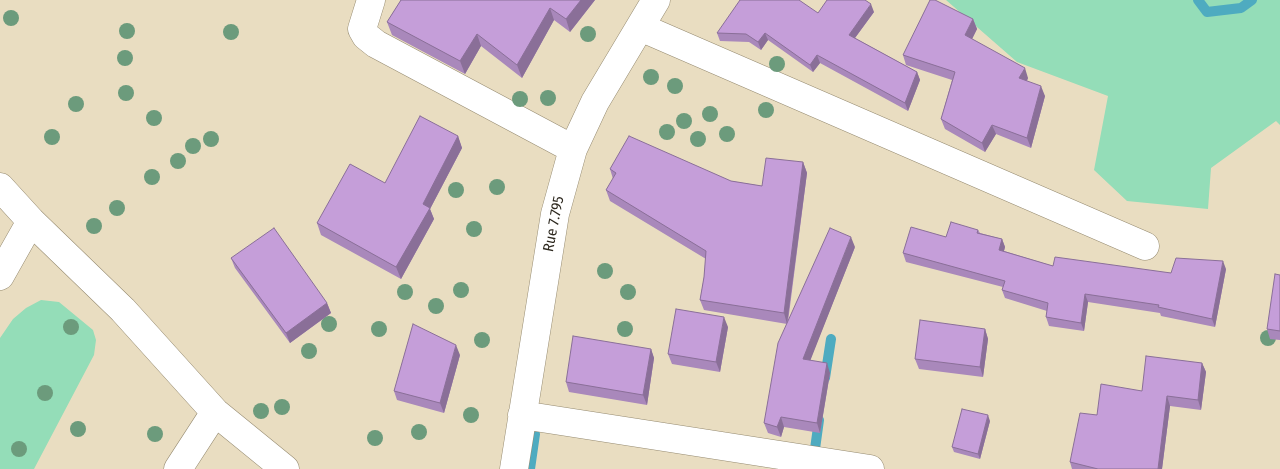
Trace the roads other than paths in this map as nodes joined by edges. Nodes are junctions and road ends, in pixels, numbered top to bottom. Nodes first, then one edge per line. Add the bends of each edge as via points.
1 (371, 0) edge
2 (656, 0) edge
3 (640, 27) junction
4 (573, 149) junction
5 (0, 187) edge
6 (31, 221) junction
7 (1145, 246) dead end
8 (0, 276) edge
9 (215, 412) junction
10 (522, 415) junction
11 (178, 469) edge
12 (284, 469) edge
13 (514, 469) edge
14 (870, 469) edge

1 - 4 street via 362,29 376,44
2 - 3 street, Rue 7.795
3 - 4 street, Rue 7.795 via 594,102
3 - 7 street
4 - 10 street, Rue 7.795 via 555,214
5 - 6 street
6 - 8 street
6 - 9 street via 123,310
9 - 11 street
9 - 12 street
10 - 13 street, Rue 7.795
10 - 14 street

